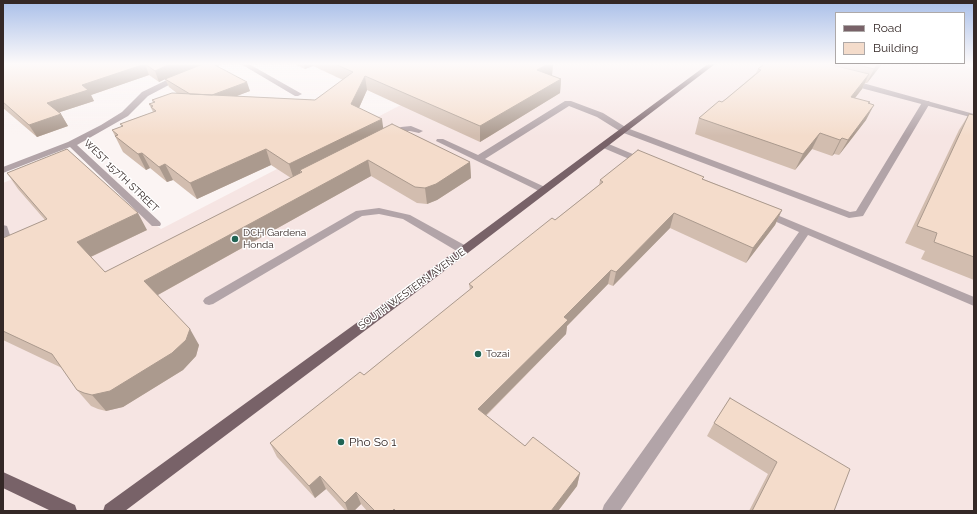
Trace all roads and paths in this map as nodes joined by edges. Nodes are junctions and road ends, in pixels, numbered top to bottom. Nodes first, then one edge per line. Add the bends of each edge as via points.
1 (157, 88) edge
2 (287, 88) edge
3 (680, 88) edge
4 (871, 88) edge
5 (298, 94) dead end
6 (926, 103) junction
7 (974, 116) edge
8 (624, 130) junction
9 (419, 131) dead end
10 (383, 140) edge
11 (440, 141) dead end
12 (71, 144) junction
13 (604, 145) junction
14 (478, 159) junction
15 (655, 166) edge
16 (3, 170) edge
17 (544, 190) junction
18 (756, 209) edge
19 (156, 224) dead end
20 (3, 228) edge
21 (806, 230) junction
22 (3, 236) edge
23 (464, 250) junction
24 (209, 301) dead end
25 (974, 302) edge
26 (3, 480) edge
27 (69, 511) edge
28 (111, 511) edge
29 (610, 511) edge

1 - 12 street via 145,94 125,114
2 - 5 street
3 - 8 main road, SOUTH WESTERN AVENUE
4 - 6 street
6 - 7 street
6 - 8 street via 859,214 849,215
8 - 13 main road, SOUTH WESTERN AVENUE
8 - 14 street via 600,116 568,103
9 - 10 street via 404,129
11 - 14 street
12 - 16 street
12 - 19 street, WEST 157TH STREET
13 - 15 street
13 - 17 main road, SOUTH WESTERN AVENUE
14 - 17 street
17 - 23 main road, SOUTH WESTERN AVENUE
18 - 21 street
20 - 22 street
21 - 25 street
21 - 29 street
23 - 24 street via 406,217 379,211 360,213
23 - 28 main road, SOUTH WESTERN AVENUE
26 - 27 main road

